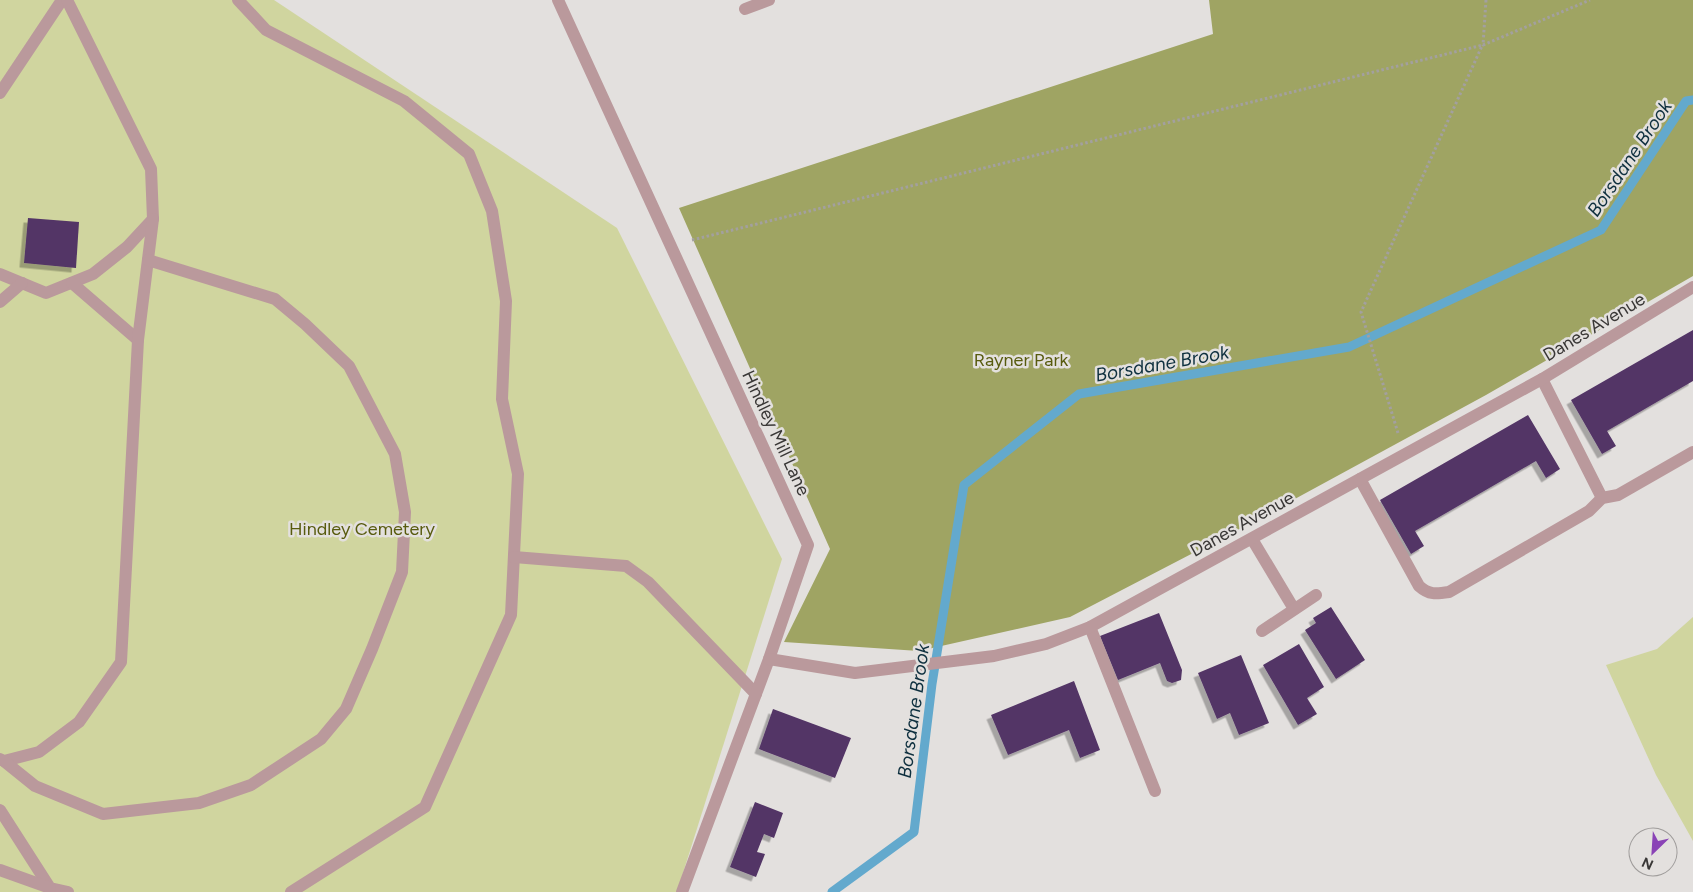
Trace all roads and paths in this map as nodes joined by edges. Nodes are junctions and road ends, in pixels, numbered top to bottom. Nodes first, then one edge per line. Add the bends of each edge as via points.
1 (62, 0) edge
2 (67, 0) edge
3 (238, 0) edge
4 (558, 0) edge
5 (769, 0) edge
6 (1486, 0) edge
7 (1590, 0) edge
8 (745, 9) dead end
9 (1483, 45) junction
10 (0, 93) edge
11 (153, 219) junction
12 (671, 246) junction
13 (148, 260) junction
14 (0, 274) edge
15 (22, 283) junction
16 (72, 283) junction
17 (1693, 287) edge
18 (0, 302) edge
19 (138, 340) junction
20 (1542, 379) junction
21 (1693, 452) edge
22 (1405, 454) junction
23 (1360, 479) junction
24 (1602, 498) junction
25 (1252, 539) junction
26 (514, 558) junction
27 (1316, 595) dead end
28 (1294, 609) junction
29 (1090, 627) junction
30 (1262, 631) dead end
31 (769, 658) junction
32 (756, 694) junction
33 (2, 760) edge
34 (1155, 790) dead end
35 (0, 810) edge
36 (0, 870) edge
37 (50, 888) junction
38 (68, 892) edge
39 (291, 892) edge
40 (682, 892) edge

1 - 10 street
2 - 11 street via 151,169
3 - 26 street via 266,30 404,101 469,154 492,210 506,301 502,399 518,474
4 - 12 street, Hindley Mill Lane
5 - 8 street
6 - 9 path
7 - 9 path
9 - 12 path
9 - 22 path via 1361,312
11 - 13 street
11 - 16 street via 127,247 93,274
12 - 31 street, Hindley Mill Lane via 808,545
13 - 19 street
13 - 33 street via 275,300 349,366 395,454 405,512 402,572 346,709 321,739 251,785 199,803 103,814 35,786
14 - 15 street
15 - 16 street via 46,293
15 - 18 street
16 - 19 street
17 - 20 street, Danes Avenue
19 - 33 street via 120,662 79,722 39,752
20 - 22 street, Danes Avenue
20 - 24 street
21 - 24 street via 1618,495
22 - 23 street, Danes Avenue
23 - 24 street via 1419,586 1426,592 1437,594 1457,587 1589,510
23 - 25 street, Danes Avenue
25 - 28 street
25 - 29 street, Danes Avenue
26 - 32 street via 626,566 648,582
26 - 39 street via 511,615 425,807
27 - 28 street
28 - 30 street
29 - 31 street, Danes Avenue via 1046,644 994,656 855,673
29 - 34 street
31 - 32 street, Hindley Mill Lane
32 - 40 street, Hindley Mill Lane
35 - 37 street
36 - 37 street
37 - 38 street

